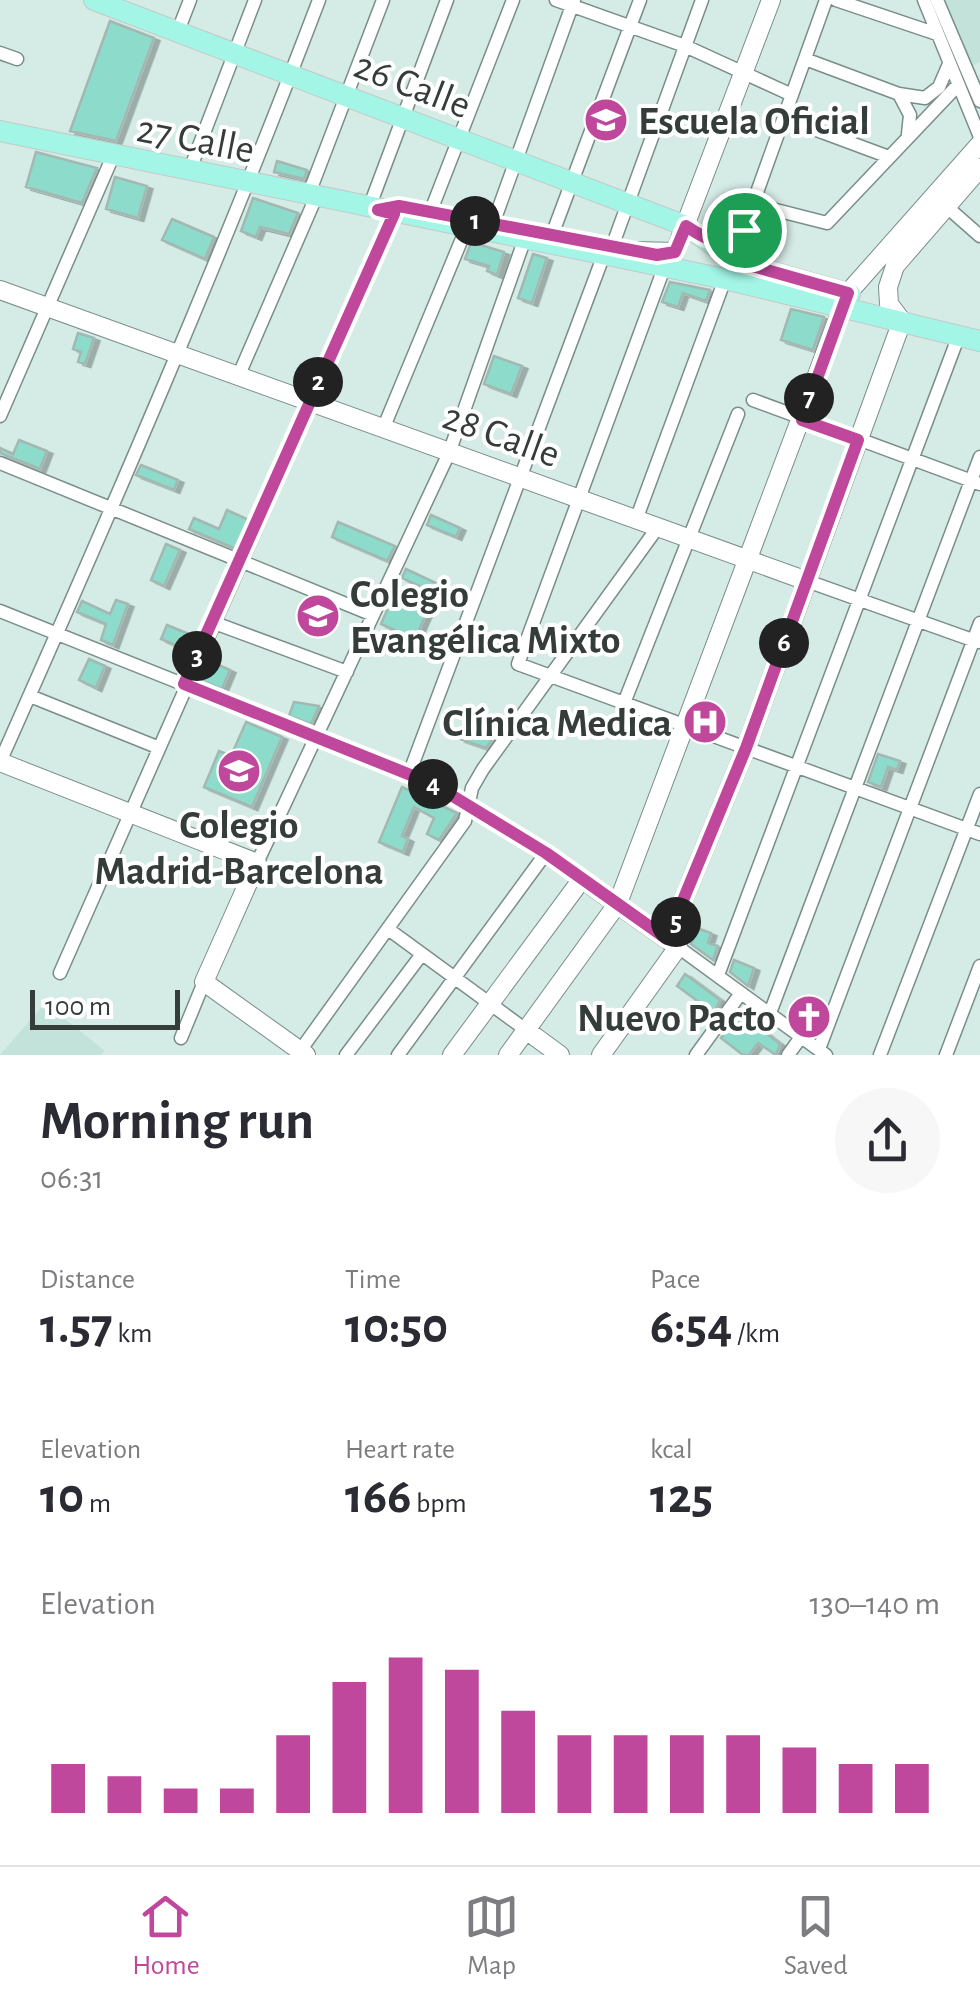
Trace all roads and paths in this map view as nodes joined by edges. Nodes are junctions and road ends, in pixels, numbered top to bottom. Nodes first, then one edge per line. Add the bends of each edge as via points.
1 (94, 0) edge
2 (190, 0) edge
3 (255, 0) edge
4 (319, 0) edge
5 (383, 0) edge
6 (448, 0) edge
7 (512, 0) edge
8 (556, 0) edge
9 (640, 0) edge
10 (702, 0) edge
11 (771, 0) edge
12 (826, 0) edge
13 (836, 0) edge
14 (924, 0) edge
15 (937, 0) edge
16 (573, 3) edge
17 (630, 27) junction
18 (178, 31) junction
19 (937, 34) junction
20 (685, 46) junction
21 (234, 52) junction
22 (0, 53) edge
23 (17, 59) dead end
24 (805, 60) junction
25 (962, 72) edge
26 (745, 73) junction
27 (291, 74) junction
28 (899, 94) junction
29 (792, 95) junction
30 (347, 96) junction
31 (980, 101) edge
32 (403, 117) junction
33 (784, 118) junction
34 (0, 131) edge
35 (908, 137) junction
36 (459, 139) junction
37 (980, 140) edge
38 (113, 156) junction
39 (889, 157) junction
40 (513, 160) junction
41 (980, 168) edge
42 (189, 172) junction
43 (571, 182) junction
44 (250, 184) junction
45 (312, 197) junction
46 (626, 203) junction
47 (752, 204) junction
48 (947, 206) junction
49 (381, 211) junction
50 (430, 212) junction
51 (493, 224) junction
52 (686, 226) junction
53 (466, 229) junction
54 (744, 230) junction
55 (552, 235) junction
56 (980, 236) edge
57 (704, 238) junction
58 (524, 240) junction
59 (607, 252) junction
60 (669, 260) junction
61 (731, 270) junction
62 (0, 290) edge
63 (846, 300) junction
64 (48, 308) junction
65 (895, 312) junction
66 (980, 328) edge
67 (959, 335) junction
68 (980, 341) edge
69 (180, 356) junction
70 (238, 377) junction
71 (753, 400) dead end
72 (309, 402) junction
73 (738, 414) dead end
74 (0, 416) edge
75 (802, 420) junction
76 (383, 429) junction
77 (858, 440) junction
78 (449, 453) junction
79 (980, 457) edge
80 (913, 460) junction
81 (0, 463) edge
82 (522, 479) junction
83 (976, 483) edge
84 (581, 500) junction
85 (112, 509) junction
86 (636, 520) junction
87 (658, 527) junction
88 (688, 538) junction
89 (747, 559) junction
90 (239, 560) junction
91 (807, 581) junction
92 (859, 600) junction
93 (0, 611) edge
94 (373, 615) junction
95 (918, 620) junction
96 (212, 622) junction
97 (980, 622) edge
98 (57, 634) junction
99 (976, 642) edge
100 (346, 672) junction
101 (550, 676) junction
102 (184, 684) junction
103 (30, 696) junction
104 (624, 702) junction
105 (684, 725) junction
106 (316, 737) junction
107 (157, 747) junction
108 (746, 748) junction
109 (0, 762) edge
110 (796, 766) junction
111 (409, 774) junction
112 (854, 788) junction
113 (980, 794) edge
114 (470, 804) junction
115 (910, 808) junction
116 (129, 812) junction
117 (973, 832) edge
118 (546, 853) junction
119 (257, 863) junction
120 (582, 878) junction
121 (616, 906) junction
122 (388, 929) junction
123 (672, 943) junction
124 (422, 954) junction
125 (980, 966) edge
126 (60, 972) dead end
127 (718, 976) junction
128 (455, 978) junction
129 (204, 982) junction
130 (741, 992) junction
131 (491, 1004) junction
132 (770, 1014) junction
133 (526, 1030) junction
134 (801, 1036) junction
135 (181, 1038) dead end
136 (822, 1052) edge
137 (300, 1054) edge
138 (346, 1055) edge
139 (398, 1055) edge
140 (452, 1055) edge
141 (508, 1055) edge
142 (560, 1055) edge
143 (601, 1055) edge
144 (696, 1055) edge
145 (788, 1055) edge
146 (880, 1055) edge
147 (946, 1055) edge

1 - 18 main road, 26 Calle
2 - 18 street
3 - 21 street
4 - 27 street
5 - 30 street
6 - 32 street
7 - 36 street
8 - 16 street
9 - 17 street
10 - 20 street
11 - 26 street
12 - 24 street
13 - 19 street
14 - 19 street
15 - 25 street
16 - 17 street
16 - 40 street
17 - 20 street
17 - 43 street
18 - 21 main road, 26 Calle
19 - 25 street
20 - 26 street
20 - 46 street
21 - 27 main road, 26 Calle
21 - 42 street
22 - 23 street
24 - 28 street
24 - 29 street
25 - 28 street via 924,98
25 - 31 street
25 - 35 street
25 - 37 street
26 - 29 street
26 - 52 street
27 - 30 main road, 26 Calle
27 - 44 street
28 - 35 street via 910,115
29 - 33 street
30 - 32 main road, 26 Calle
30 - 45 street
32 - 36 main road, 26 Calle
32 - 49 street
33 - 39 street
33 - 47 street
34 - 38 main road, 27 Calle
35 - 39 street
36 - 40 main road, 26 Calle
36 - 50 street
37 - 63 street
38 - 42 main road, 27 Calle
38 - 64 street
39 - 47 street via 827,223
40 - 43 main road, 26 Calle
40 - 51 street
41 - 48 street
42 - 44 main road, 27 Calle
43 - 46 main road, 26 Calle
43 - 55 street
44 - 45 main road, 27 Calle
44 - 69 street
45 - 49 main road, 27 Calle
45 - 70 street
46 - 52 main road, 26 Calle
46 - 59 street
47 - 54 street
48 - 56 street
48 - 65 street via 891,272
49 - 50 street, 27 Calle via 399,206
49 - 53 main road, 27 Calle
49 - 72 street
50 - 51 street, 27 Calle
51 - 55 street, 27 Calle
52 - 57 main road, 26 Calle
52 - 60 street
53 - 58 main road, 27 Calle
53 - 76 street
54 - 57 street via 728,243
54 - 61 street
55 - 59 street, 27 Calle
57 - 61 main road, 27 Calle
58 - 59 main road, 27 Calle
58 - 78 street
59 - 60 main road, 27 Calle
59 - 82 street
60 - 61 main road, 27 Calle
60 - 84 street
61 - 63 main road, 27 Calle
61 - 86 street
62 - 64 street, 28 Calle
63 - 65 main road, 27 Calle
63 - 75 street
64 - 69 street, 28 Calle
64 - 74 street
65 - 66 main road, 27 Calle
65 - 67 main road, 27 Calle
65 - 77 street
67 - 68 main road, 27 Calle
67 - 80 street
69 - 70 street, 28 Calle
69 - 85 street
70 - 72 street, 28 Calle
71 - 75 street
72 - 76 street, 28 Calle
72 - 90 street
73 - 88 street
75 - 77 street
75 - 89 street
76 - 78 street, 28 Calle
77 - 80 street
77 - 91 street
78 - 82 street, 28 Calle
78 - 94 street
79 - 83 street
80 - 83 street
80 - 92 street
81 - 85 street
82 - 84 street, 28 Calle
82 - 111 street
83 - 95 street
84 - 86 street, 28 Calle
84 - 101 street via 518,664
85 - 90 street
85 - 98 street
86 - 87 street, 28 Calle
87 - 88 street, 28 Calle
87 - 101 street
88 - 89 street, 28 Calle
88 - 104 street
89 - 91 street, 28 Calle
89 - 105 street
90 - 94 street
90 - 96 street
91 - 92 street, 28 Calle
91 - 108 street
92 - 95 street, 28 Calle
92 - 110 street
93 - 98 street
94 - 100 street
95 - 99 street, 28 Calle
95 - 112 street
96 - 100 street
96 - 102 street
97 - 99 street
98 - 102 street
98 - 103 street
99 - 115 street
100 - 106 street
101 - 104 street
101 - 114 street via 476,780
102 - 106 street
102 - 107 street
103 - 107 street
103 - 109 street
104 - 105 street
105 - 108 street
105 - 121 street
106 - 111 street
106 - 119 street
107 - 116 street
108 - 110 street
108 - 123 street
109 - 116 street
110 - 112 street
110 - 127 street
111 - 114 street
112 - 115 street
112 - 132 street
113 - 117 street
114 - 118 street
114 - 122 street via 465,821
115 - 117 street
115 - 136 street
116 - 119 street
116 - 126 street
117 - 146 street
118 - 120 street
118 - 128 street
119 - 129 street
120 - 121 street
120 - 131 street
121 - 123 street
121 - 133 street
122 - 124 street
122 - 137 street
123 - 127 street
123 - 143 street
124 - 128 street
124 - 138 street
125 - 147 street
127 - 130 street
128 - 131 street
128 - 139 street
129 - 135 street
129 - 137 street
130 - 132 street
130 - 144 street
131 - 133 street
131 - 140 street
132 - 134 street
133 - 141 street
133 - 142 street
134 - 136 street
134 - 145 street

